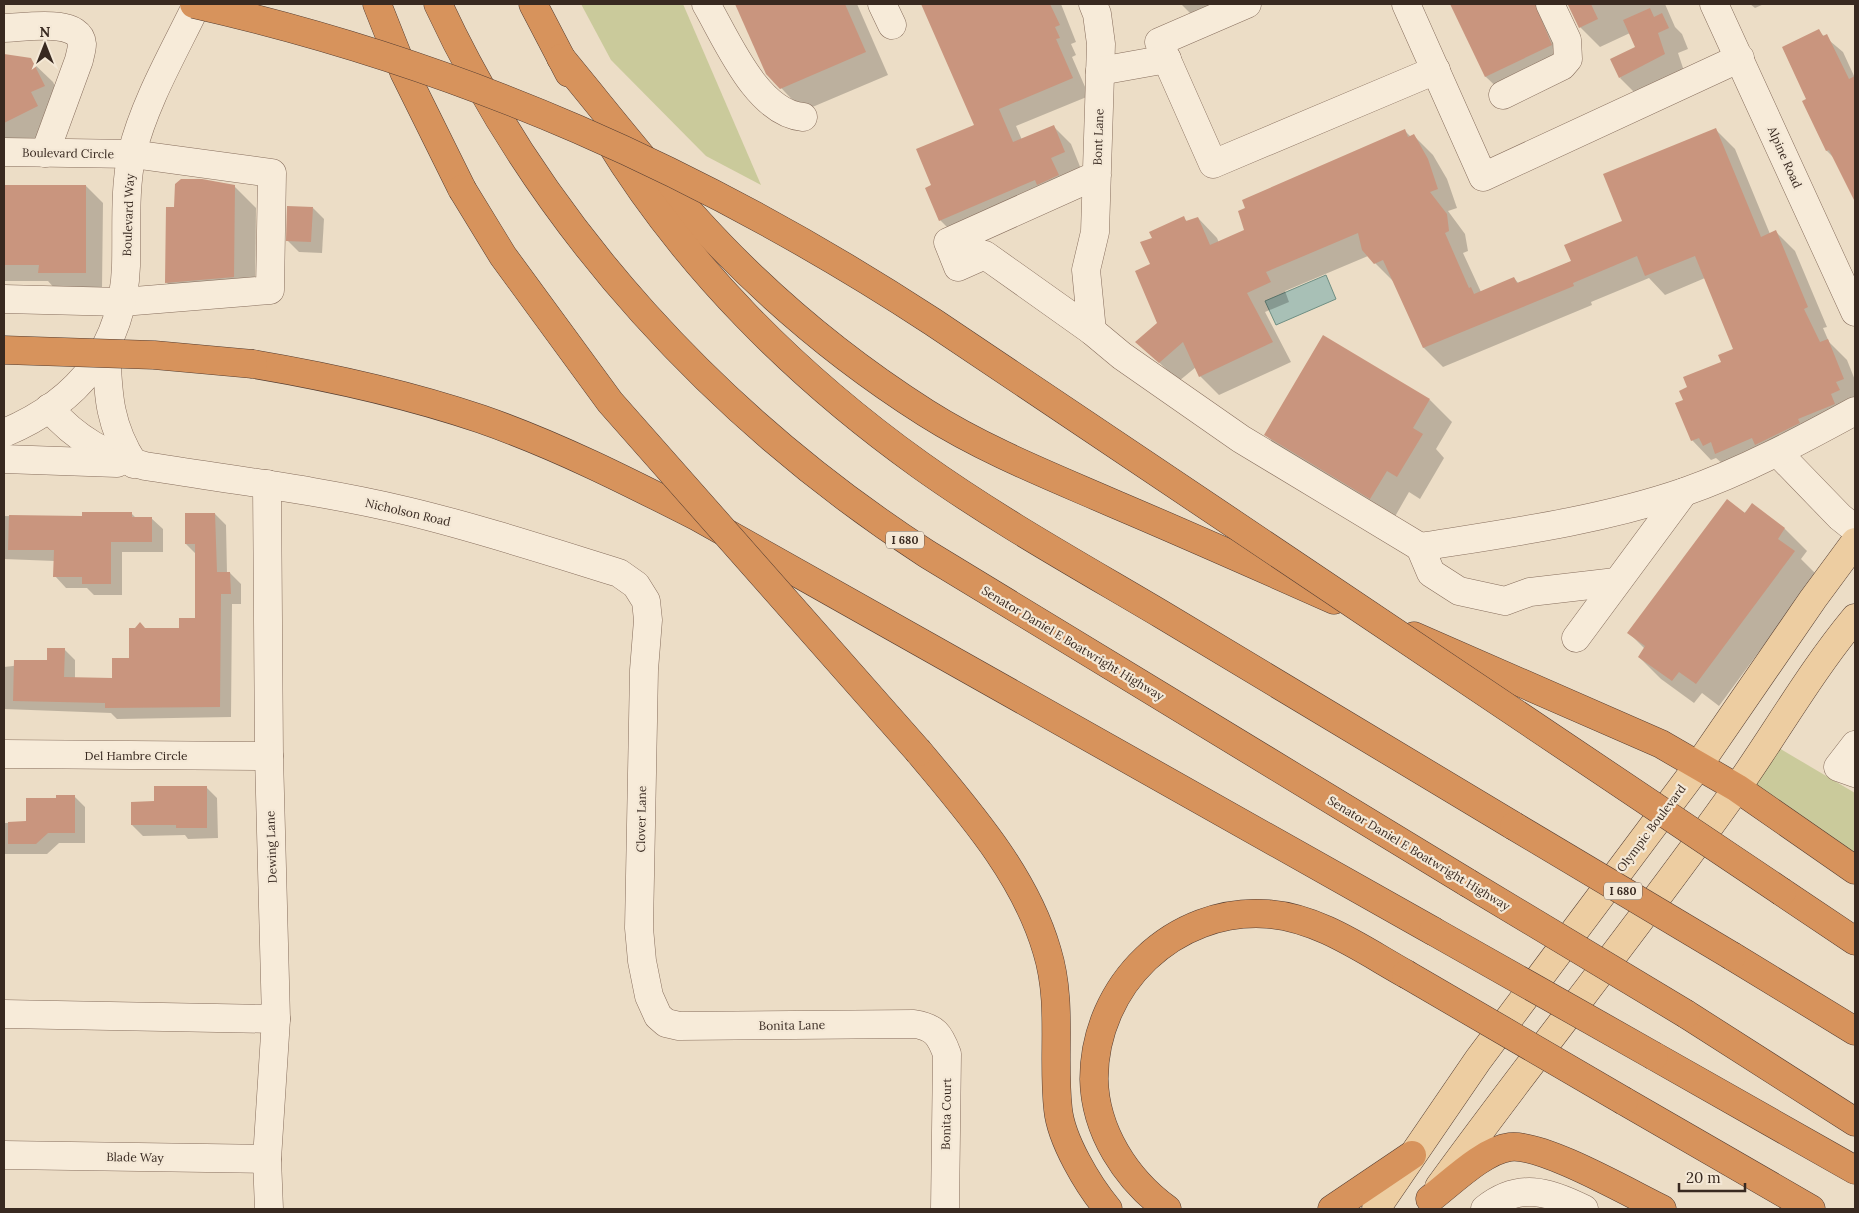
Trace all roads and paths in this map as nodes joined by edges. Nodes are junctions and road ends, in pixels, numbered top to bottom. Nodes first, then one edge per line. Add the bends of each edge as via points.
1 (196, 4) edge
2 (377, 4) edge
3 (438, 4) edge
4 (533, 4) edge
5 (706, 4) edge
6 (1093, 4) edge
7 (1406, 4) edge
8 (1550, 4) edge
9 (1714, 4) edge
10 (1242, 5) edge
11 (4, 28) edge
12 (561, 58) junction
13 (1740, 58) junction
14 (1167, 59) junction
15 (1436, 70) junction
16 (1100, 71) junction
17 (1503, 95) dead end
18 (803, 117) dead end
19 (4, 152) edge
20 (45, 153) junction
21 (132, 154) junction
22 (1097, 176) junction
23 (4, 299) edge
24 (122, 302) junction
25 (1855, 312) edge
26 (1092, 331) junction
27 (106, 347) junction
28 (4, 350) edge
29 (50, 408) junction
30 (1855, 411) edge
31 (4, 433) edge
32 (1778, 453) junction
33 (4, 459) edge
34 (134, 464) junction
35 (267, 484) junction
36 (1684, 492) junction
37 (1855, 529) edge
38 (1855, 542) edge
39 (1420, 547) junction
40 (1616, 582) junction
41 (1855, 618) edge
42 (648, 620) joint
43 (1576, 638) dead end
44 (1855, 745) edge
45 (4, 754) edge
46 (269, 756) junction
47 (1698, 766) junction
48 (1855, 773) edge
49 (1736, 788) junction
50 (1855, 870) edge
51 (1855, 941) edge
52 (4, 1014) edge
53 (658, 1016) joint
54 (276, 1019) junction
55 (928, 1026) joint
56 (1855, 1031) edge
57 (1855, 1122) edge
58 (4, 1155) edge
59 (1412, 1155) junction
60 (267, 1159) junction
61 (1855, 1170) edge
62 (1427, 1204) edge
63 (268, 1209) edge
64 (944, 1209) edge
65 (1108, 1209) edge
66 (1167, 1209) edge
67 (1332, 1209) edge
68 (1376, 1209) edge
69 (1485, 1209) edge
70 (1584, 1209) edge
71 (1662, 1209) edge
72 (1810, 1209) edge

1 - 21 street, Boulevard Way via 145,115
1 - 51 highway, bridge via 318,35 500,96 636,154 764,219 924,317
2 - 65 highway, bridge via 404,72 462,189 503,256 610,402 920,752 1007,864 1031,906 1053,976 1058,1110 1069,1144 1091,1189
3 - 57 highway, Senator Daniel E Boatwright Highway / I 680, bridge via 464,57 516,146 602,263 698,370 808,469 927,554 1686,1014
4 - 12 highway, I 680
5 - 18 street via 746,75 779,110 790,116
6 - 16 street, Bont Lane via 1100,32
7 - 15 street
8 - 17 street via 1567,40 1568,59 1562,66
9 - 13 street, Alpine Road
10 - 14 street via 1159,42
11 - 20 street via 61,26 74,30 82,44
12 - 47 highway via 736,262 832,346 928,414 1051,476 1661,744
12 - 56 highway, I 680, bridge via 631,174 704,268 807,375 876,432 1004,520
13 - 15 street via 1483,177
13 - 25 street, Alpine Road
14 - 15 street via 1213,164
14 - 16 street
16 - 22 street, Bont Lane
19 - 20 street, Boulevard Circle
20 - 21 street, Boulevard Circle
21 - 24 street, Boulevard Way
21 - 24 street, Boulevard Circle via 272,173 270,290
22 - 26 street, Bont Lane via 1095,232 1086,270
22 - 26 street via 948,242 958,267 985,255
23 - 24 street
24 - 27 street, Boulevard Way
26 - 39 street via 1129,361 1241,439
27 - 29 street, Boulevard Way via 80,382
27 - 34 street, Boulevard Way via 112,417 120,440
28 - 61 highway, bridge via 154,355 252,364 344,381 436,405 525,436 612,474 698,517
29 - 31 street, Boulevard Way
29 - 34 street, Nicholson Road via 83,441
30 - 32 street
32 - 36 street
32 - 37 street
33 - 34 street, Nicholson Road
34 - 35 street, Nicholson Road
35 - 42 street, Nicholson Road via 407,511 619,573 636,585 646,601
35 - 46 street, Dewing Lane
36 - 39 street via 1612,513
36 - 40 street
38 - 47 main road, Olympic Boulevard
39 - 40 street via 1431,573 1452,587 1505,600 1530,592
40 - 43 street
41 - 49 main road via 1807,680
42 - 53 street, Clover Lane via 638,928 649,996
44 - 48 street via 1838,767
45 - 46 street, Del Hambre Circle
46 - 54 street, Dewing Lane
47 - 49 highway
47 - 59 main road, Olympic Boulevard via 1478,1060
49 - 50 highway
49 - 62 main road
52 - 54 street
53 - 55 street, Bonita Lane via 666,1023 679,1026
54 - 60 street, Dewing Lane
55 - 64 street, Bonita Court via 941,1038 947,1054
58 - 60 street, Blade Way
59 - 67 highway
59 - 68 main road, Olympic Boulevard
60 - 63 street, Dewing Lane
62 - 71 highway via 1491,1154 1510,1147 1530,1148 1550,1155
66 - 72 highway, bridge via 1150,1196 1126,1169 1105,1133 1094,1079 1100,1037 1125,981 1158,946 1188,928 1231,915 1250,914 1307,922 1406,974
69 - 70 street via 1499,1198 1518,1192 1540,1192

